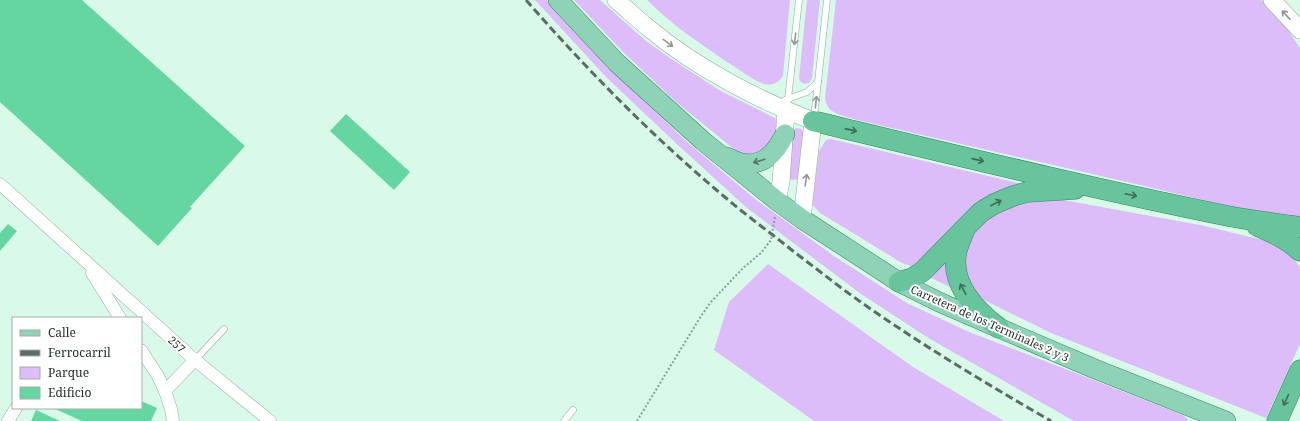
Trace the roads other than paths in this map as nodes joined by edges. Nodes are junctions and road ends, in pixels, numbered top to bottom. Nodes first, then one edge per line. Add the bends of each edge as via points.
1 (558, 0) edge
2 (616, 0) edge
3 (623, 0) edge
4 (799, 0) edge
5 (827, 0) edge
6 (1272, 0) edge
7 (637, 18) junction
8 (1300, 30) edge
9 (818, 82) junction
10 (782, 105) junction
11 (813, 121) junction
12 (785, 134) junction
13 (718, 154) junction
14 (0, 184) edge
15 (1093, 187) junction
16 (777, 201) junction
17 (1231, 216) junction
18 (802, 219) junction
19 (966, 227) junction
20 (1300, 227) edge
21 (1300, 251) edge
22 (86, 262) junction
23 (899, 282) junction
24 (114, 315) edge
25 (999, 328) junction
26 (224, 329) dead end
27 (142, 352) edge
28 (195, 360) junction
29 (1298, 375) edge
30 (165, 392) junction
31 (15, 409) edge
32 (573, 410) dead end
33 (8, 421) edge
34 (173, 421) edge
35 (270, 421) edge
36 (564, 421) edge
37 (1226, 421) edge
38 (1277, 421) edge

1 - 13 main road, Carretera de los Terminales 2 y 3 via 617,63
2 - 7 main road
3 - 7 main road
4 -> 10 lane
5 - 9 lane
8 -> 6 main road
7 -> 10 main road via 673,47 720,77
9 - 10 lane via 807,92
11 -> 9 lane
10 - 11 main road
10 - 12 main road
11 -> 15 highway
18 -> 11 main road
12 -> 13 main road via 776,150 763,161 742,163
12 - 16 main road
13 - 16 main road, Carretera de los Terminales 2 y 3
14 - 22 street, 257
15 -> 17 highway
19 -> 15 highway via 981,212 1013,196 1028,192
16 - 18 main road, Carretera de los Terminales 2 y 3
17 - 20 highway
17 - 21 highway via 1289,241
18 - 23 main road, Carretera de los Terminales 2 y 3
19 - 23 highway via 922,271 912,278
25 -> 19 highway via 975,307 959,281 956,270 957,250
22 - 24 street, 257
22 - 28 street, 257
23 - 25 main road, Carretera de los Terminales 2 y 3
25 - 37 main road, Carretera de los Terminales 2 y 3
26 - 28 lane
27 - 30 street
28 - 30 street
28 - 35 street, 257
29 -> 38 highway
30 - 34 street
31 - 33 street
32 - 36 lane

